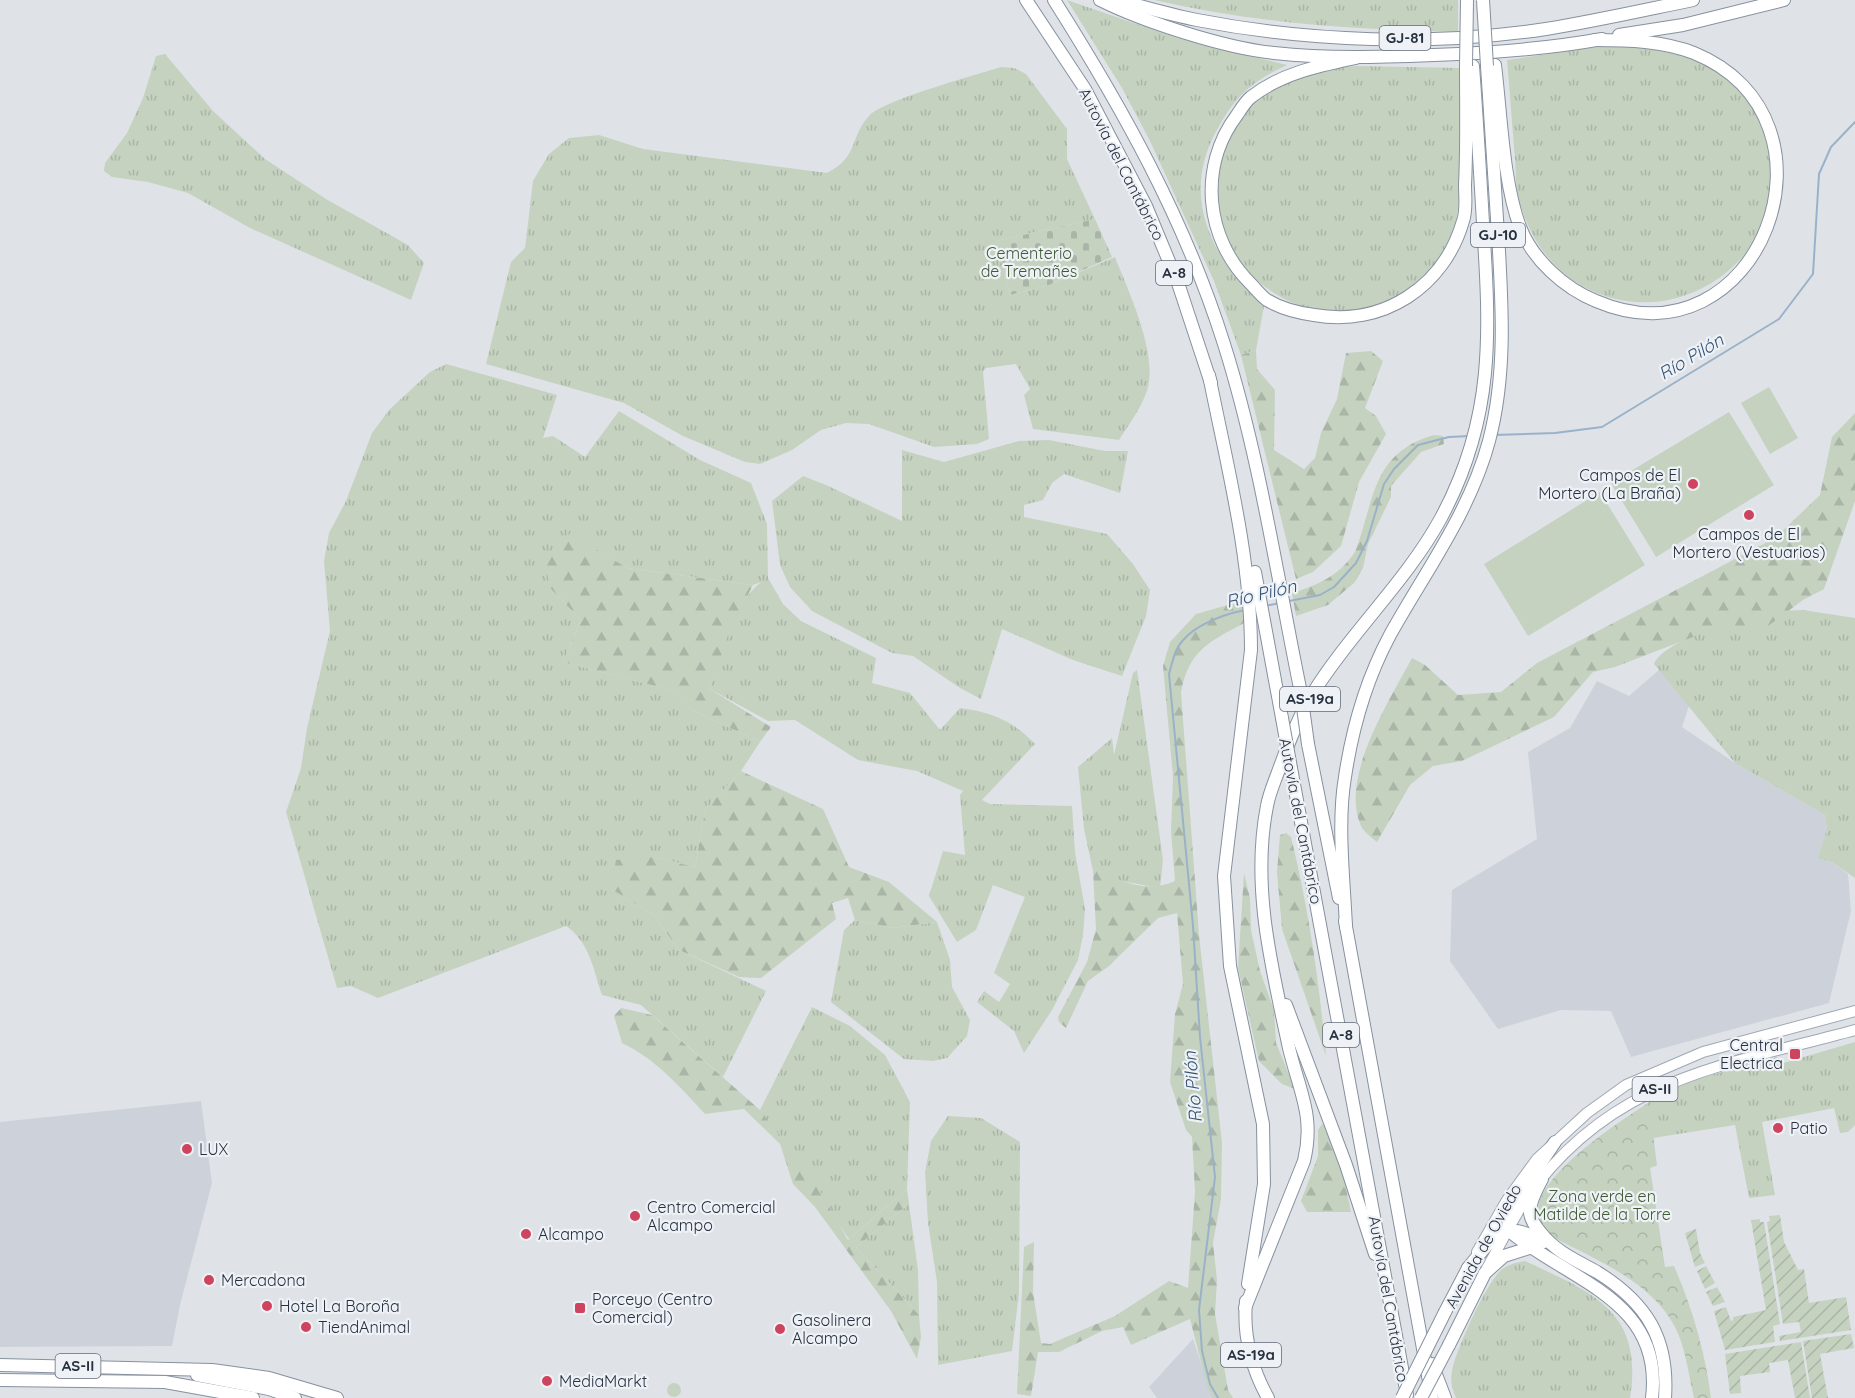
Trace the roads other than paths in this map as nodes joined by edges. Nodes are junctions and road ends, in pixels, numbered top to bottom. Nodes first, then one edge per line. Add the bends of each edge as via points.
1 (1026, 0) edge
2 (1054, 0) edge
3 (1100, 0) edge
4 (1118, 0) edge
5 (1468, 0) edge
6 (1485, 0) edge
7 (1693, 0) edge
8 (1784, 0) edge
9 (1596, 40) junction
10 (1356, 58) junction
11 (1491, 65) junction
12 (1470, 66) junction
13 (1461, 476) joint
14 (1477, 477) joint
15 (1251, 573) junction
16 (1346, 927) junction
17 (1269, 959) junction
18 (1855, 1011) edge
19 (1855, 1030) edge
20 (1555, 1142) junction
21 (1542, 1179) junction
22 (1508, 1230) junction
23 (1552, 1247) junction
24 (1529, 1248) junction
25 (1468, 1268) junction
26 (1485, 1273) junction
27 (1390, 1302) junction
28 (1245, 1308) junction
29 (1418, 1323) junction
30 (0, 1365) edge
31 (157, 1367) junction
32 (0, 1380) edge
33 (150, 1384) junction
34 (213, 1398) edge
35 (253, 1398) edge
36 (295, 1398) edge
37 (337, 1398) edge
38 (1268, 1398) edge
39 (1402, 1398) edge
40 (1407, 1398) edge
41 (1421, 1398) edge
42 (1432, 1398) edge
43 (1445, 1398) edge
44 (1652, 1398) edge
45 (1665, 1398) edge

1 - 15 highway, Autovía del Cantábrico / A-8 via 1085,89 1146,206 1178,283 1209,375 1236,478
2 - 16 highway, Autovía del Cantábrico / A-8, bridge via 1143,150 1178,222 1224,345 1258,469 1329,855
3 - 10 highway via 1127,14 1262,51
4 - 7 highway, GJ-81 via 1196,20 1266,31 1358,38 1449,38 1545,29
5 - 12 highway, bridge
6 - 11 highway
8 - 9 highway via 1683,25
9 - 10 highway via 1478,53
9 - 11 highway via 1670,45 1695,53 1739,82 1766,118 1779,171 1772,222 1748,266 1702,301 1671,311 1642,313 1614,309 1581,295 1554,275 1535,253 1520,226
10 - 12 highway via 1283,76 1249,99 1224,132 1213,166 1210,198 1220,240 1237,270 1267,300 1300,313 1335,319 1368,316 1396,305 1422,289 1454,246 1464,218
11 - 14 highway, GJ-10 via 1502,365 1497,403
12 - 13 highway, GJ-10 via 1488,298 1488,363 1483,402
13 - 17 highway, AS-19a via 1415,559 1314,692 1289,742 1267,804 1262,855 1262,904
14 - 16 highway, AS-19a via 1389,638 1360,710 1344,779
15 - 27 highway, Autovía del Cantábrico / A-8, bridge via 1282,718
15 - 28 highway via 1251,650 1224,876 1230,966 1263,1124 1264,1184
16 - 29 highway, Autovía del Cantábrico / A-8
17 - 27 highway via 1346,1165
17 - 28 highway, AS-19a via 1309,1119 1309,1141
18 - 20 main road, Avenida de Oviedo / AS-II via 1703,1053 1658,1070 1605,1099
19 - 21 main road, Avenida de Oviedo / AS-II via 1658,1087 1588,1131
20 - 22 highway via 1509,1211
20 - 25 main road, Avenida de Oviedo / AS-II via 1520,1180
21 - 22 main road, Avenida de Oviedo / AS-II
21 - 23 highway via 1530,1206 1530,1216
22 - 23 highway via 1526,1231
22 - 24 highway
22 - 25 highway via 1494,1237
22 - 26 main road, Avenida de Oviedo / AS-II
23 - 45 highway via 1599,1273 1645,1312 1662,1346
24 - 26 highway via 1504,1256
24 - 44 highway via 1583,1278 1631,1317 1650,1353
25 - 39 highway, Avenida de Oviedo / AS-II, bridge
26 - 41 highway, Avenida de Oviedo / AS-II, bridge
27 - 40 highway, Autovía del Cantábrico / A-8
28 - 38 highway, AS-19a via 1253,1364
29 - 42 highway, Autovía del Cantábrico / A-8
29 - 43 highway
30 - 31 highway, AS-II
31 - 36 highway, AS-II via 269,1389
31 - 37 highway via 269,1378
32 - 33 highway, AS-II
33 - 34 highway
33 - 35 highway, AS-II via 165,1382

